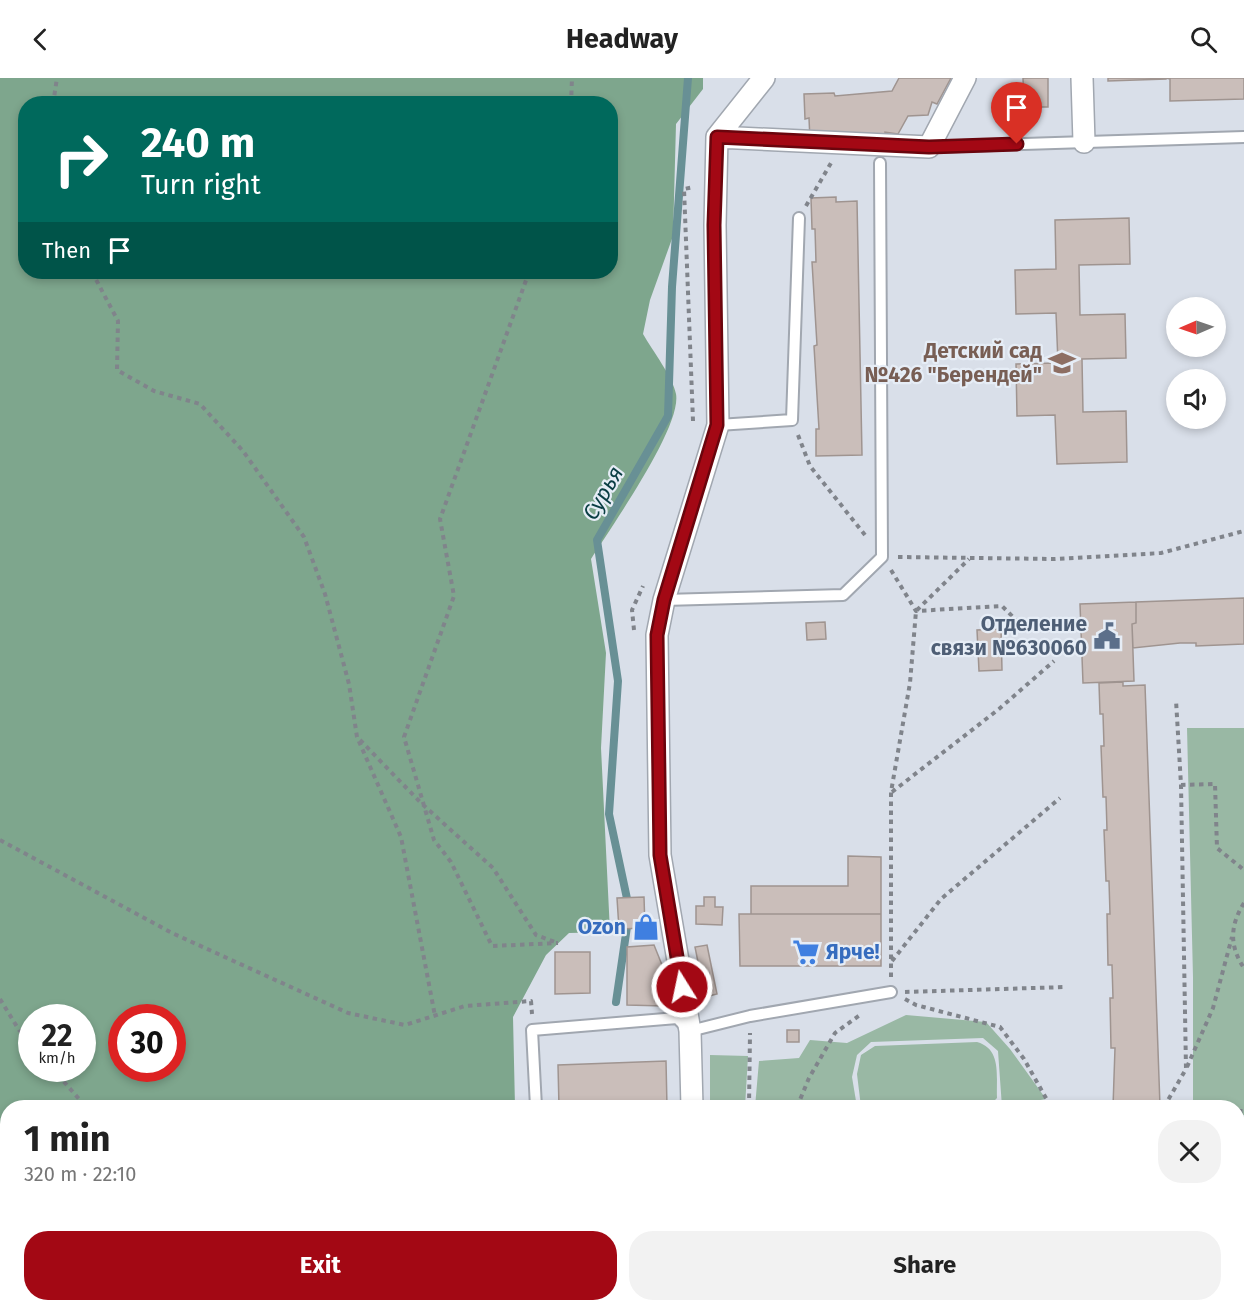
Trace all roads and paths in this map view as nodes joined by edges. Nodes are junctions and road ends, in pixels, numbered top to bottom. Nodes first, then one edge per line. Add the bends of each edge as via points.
1 (57, 78) edge
2 (572, 78) edge
3 (764, 78) edge
4 (965, 78) edge
5 (1082, 78) edge
6 (54, 96) edge
7 (571, 96) edge
8 (717, 137) junction
9 (1244, 137) edge
10 (1084, 142) junction
11 (842, 144) junction
12 (929, 147) junction
13 (880, 163) dead end
14 (799, 218) joint
15 (96, 279) edge
16 (526, 279) edge
17 (792, 420) junction
18 (717, 425) junction
19 (1244, 531) edge
20 (882, 556) junction
21 (969, 559) junction
22 (664, 600) junction
23 (916, 611) junction
24 (1053, 624) dead end
25 (1054, 661) dead end
26 (1176, 700) dead end
27 (357, 737) junction
28 (1181, 785) junction
29 (891, 792) junction
30 (1060, 798) dead end
31 (421, 803) junction
32 (0, 840) edge
33 (1244, 870) edge
34 (1244, 904) edge
35 (1232, 937) junction
36 (892, 962) junction
37 (1244, 968) edge
38 (1066, 987) dead end
39 (891, 992) junction
40 (0, 999) edge
41 (435, 1016) junction
42 (750, 1016) junction
43 (18, 1028) edge
44 (532, 1030) junction
45 (690, 1031) junction
46 (1186, 1069) junction
47 (64, 1082) edge
48 (80, 1100) edge
49 (537, 1100) edge
50 (692, 1100) edge
51 (749, 1100) edge
52 (800, 1100) edge
53 (1047, 1100) edge
54 (1168, 1100) edge

1 - 6 path
2 - 7 path
3 - 8 street
4 - 12 street
5 - 10 street
8 - 11 street
8 - 18 street
9 - 10 lane
10 - 12 lane
11 - 12 street
11 - 14 path
13 - 20 lane
14 - 17 lane
15 - 27 path via 118,321 117,370 154,391 200,404 243,451 304,537 328,605 349,684
16 - 31 path via 440,519 454,596 404,737
17 - 18 lane
17 - 20 path via 810,466
18 - 22 street
19 - 21 path via 1161,554
20 - 21 path
20 - 22 lane via 843,595
20 - 23 path
21 - 23 path
22 - 45 street via 657,635 660,855
23 - 24 path via 1002,606 1023,627
23 - 29 path via 910,683
25 - 29 path
26 - 28 path
27 - 31 path
27 - 41 path via 401,837
28 - 33 path via 1215,784 1217,848
28 - 46 path
29 - 36 path
30 - 36 path via 941,899
31 - 31 path via 434,840 451,862 492,946 558,943 536,935 493,868
32 - 41 path via 172,933 348,1013 405,1025
34 - 35 path
35 - 37 path
35 - 46 path via 1213,1008
36 - 39 path
38 - 39 path
39 - 42 lane
39 - 52 path via 835,1033
39 - 53 path via 916,1005 1000,1027
40 - 43 path
41 - 44 path via 465,1006 531,1001
42 - 45 lane
42 - 51 path
44 - 45 lane via 677,1018
44 - 49 lane
45 - 50 street
46 - 54 path
47 - 48 path

